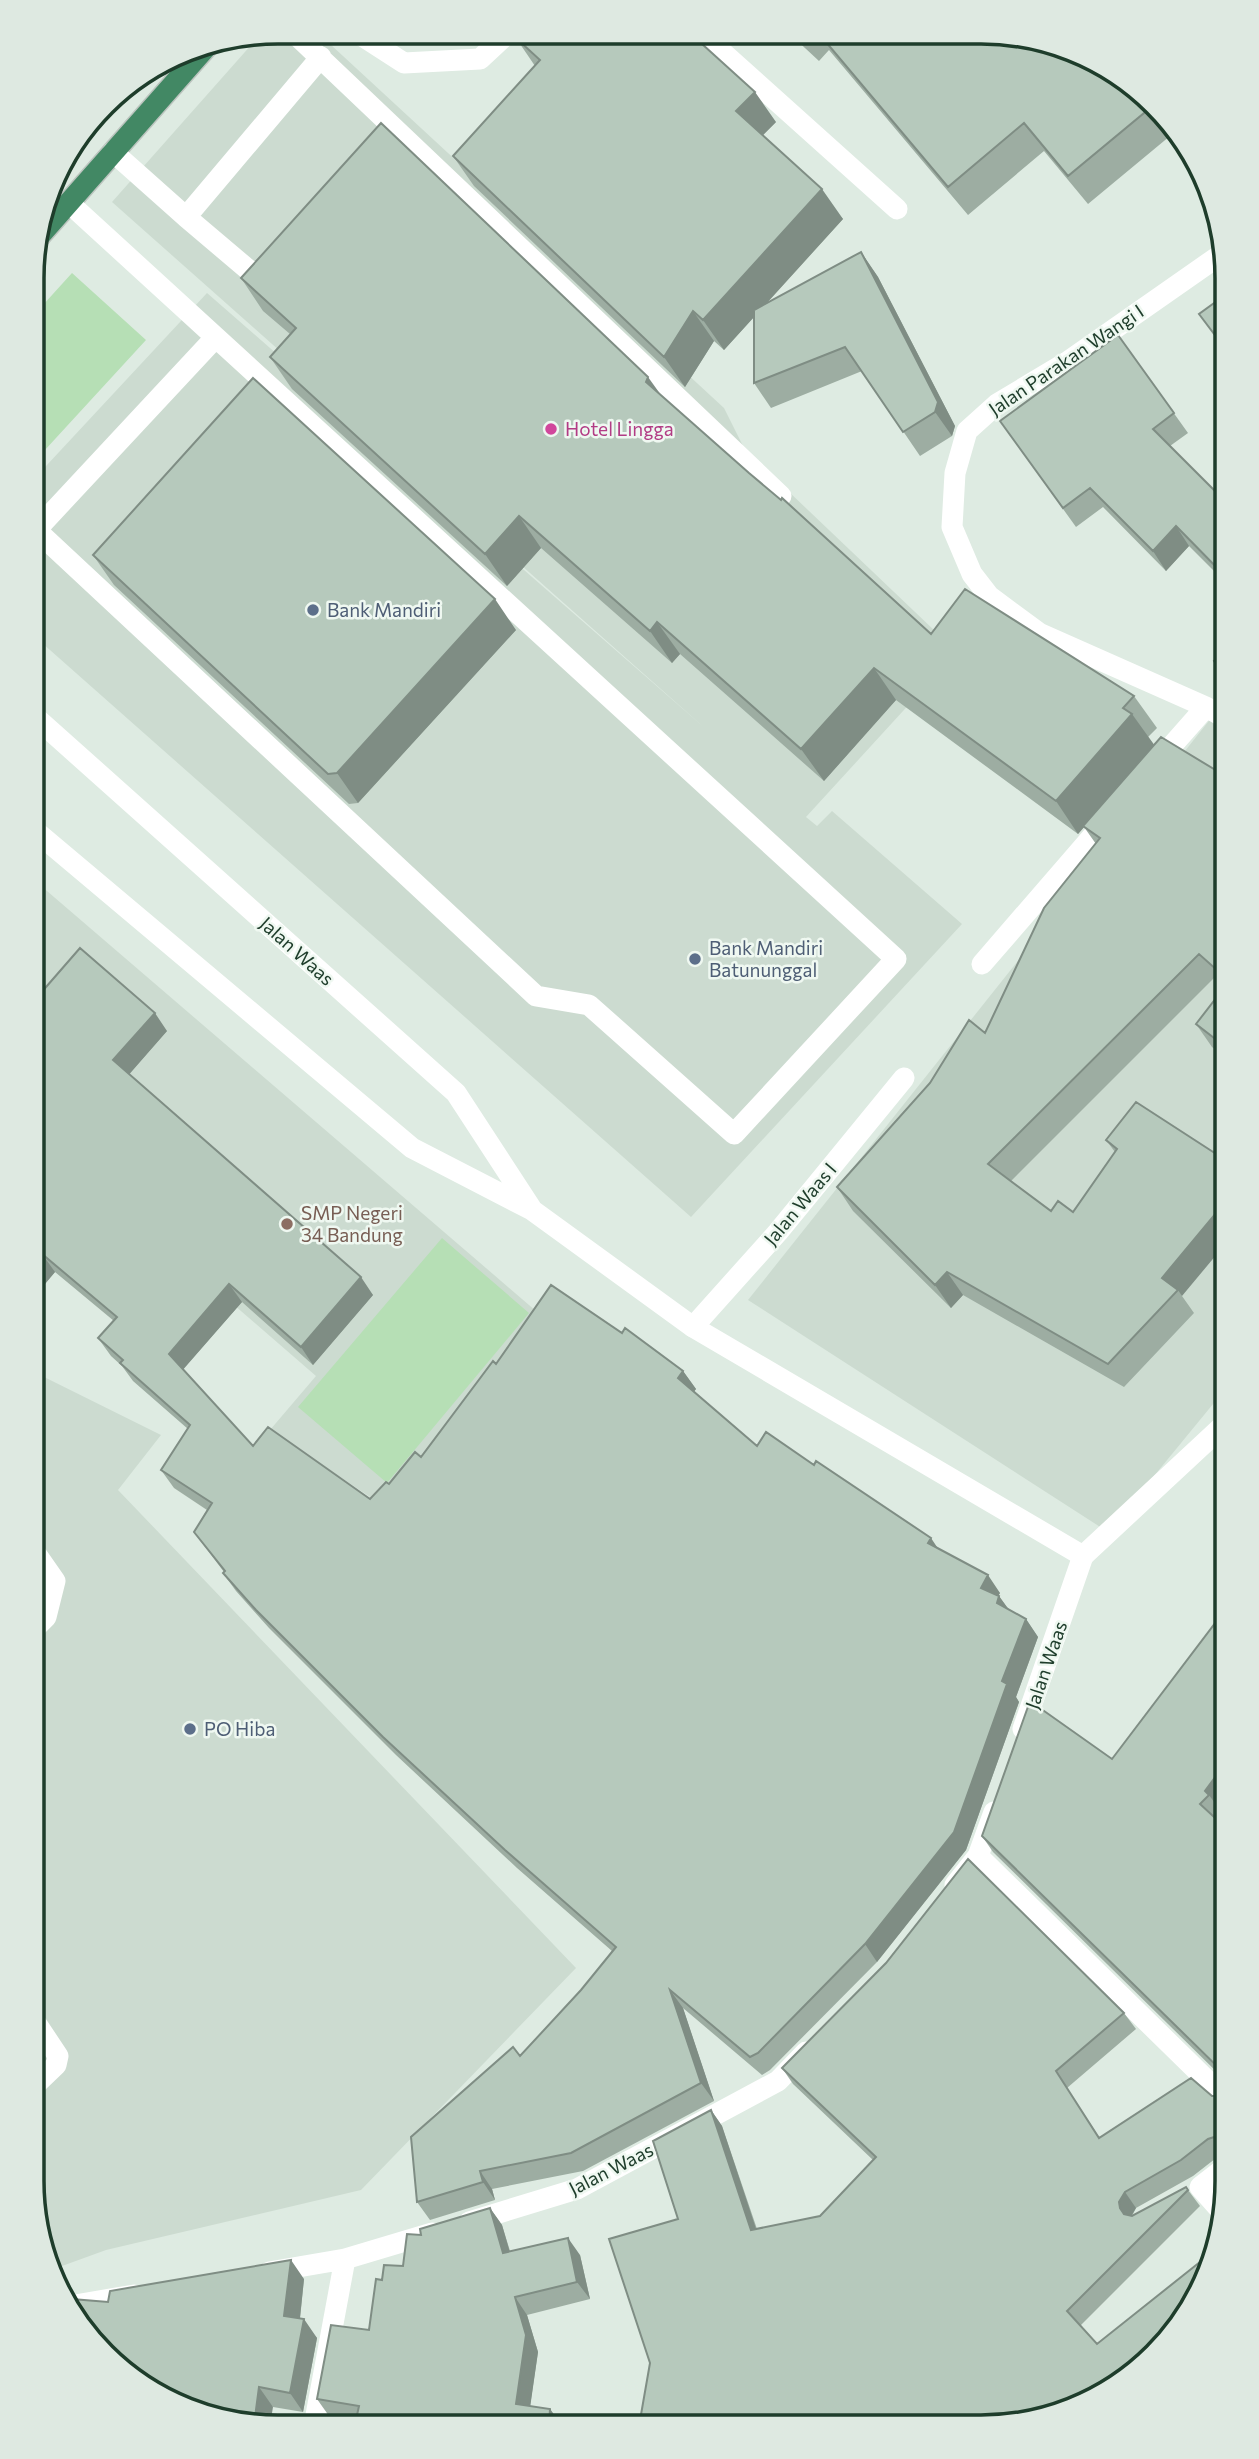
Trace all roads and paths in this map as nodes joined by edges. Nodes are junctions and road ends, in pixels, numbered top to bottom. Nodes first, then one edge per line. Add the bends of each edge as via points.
1 (306, 44) edge
2 (375, 44) edge
3 (497, 44) edge
4 (713, 44) edge
5 (321, 57) junction
6 (195, 60) edge
7 (390, 123) junction
8 (372, 144) edge
9 (113, 152) junction
10 (69, 203) junction
11 (897, 209) dead end
12 (186, 217) junction
13 (51, 223) edge
14 (281, 251) edge
15 (1214, 259) edge
16 (215, 338) junction
17 (782, 496) edge
18 (44, 518) edge
19 (44, 536) edge
20 (1206, 707) junction
21 (1215, 712) edge
22 (44, 725) edge
23 (1143, 779) edge
24 (1125, 799) edge
25 (44, 838) edge
26 (982, 964) dead end
27 (904, 1078) dead end
28 (532, 1210) junction
29 (693, 1327) junction
30 (1215, 1433) edge
31 (1083, 1556) junction
32 (44, 1565) edge
33 (44, 1619) edge
34 (1018, 1743) edge
35 (1001, 1793) edge
36 (978, 1856) junction
37 (945, 1898) edge
38 (44, 2035) edge
39 (823, 2035) edge
40 (44, 2076) edge
41 (1215, 2088) edge
42 (1215, 2175) edge
43 (1200, 2187) junction
44 (1177, 2199) edge
45 (1214, 2203) edge
46 (345, 2259) junction
47 (250, 2275) edge
48 (156, 2291) edge
49 (79, 2304) edge
50 (316, 2415) edge

1 - 5 street
2 - 3 street via 404,63 480,60
4 - 11 street
5 - 7 street
5 - 12 street
6 - 9 highway
7 - 8 street
7 - 17 street
9 - 10 highway
9 - 12 street
10 - 13 highway
10 - 16 street
12 - 14 street via 258,278
15 - 20 street, Jalan Parakan Wangi I via 1067,362 997,404 967,431 955,472 952,527 972,575 989,596 1040,633
16 - 18 street
16 - 19 street via 896,959 734,1134 589,1005 536,996
20 - 21 street, Jalan Parakan Wangi I
20 - 23 street
22 - 28 street, Jalan Waas via 456,1093
24 - 26 street
25 - 28 street, Jalan Waas via 412,1148
27 - 29 street, Jalan Waas I
28 - 29 street, Jalan Waas
29 - 31 street, Jalan Waas
30 - 31 street, Jalan Waas
31 - 34 street, Jalan Waas
32 - 33 street via 55,1581
35 - 36 street
36 - 37 street
36 - 41 street
38 - 40 street via 58,2056
39 - 46 street, Jalan Waas via 778,2081 576,2189
42 - 43 street
43 - 44 street
43 - 45 street
46 - 47 street, Jalan Waas
46 - 50 street
48 - 49 street

